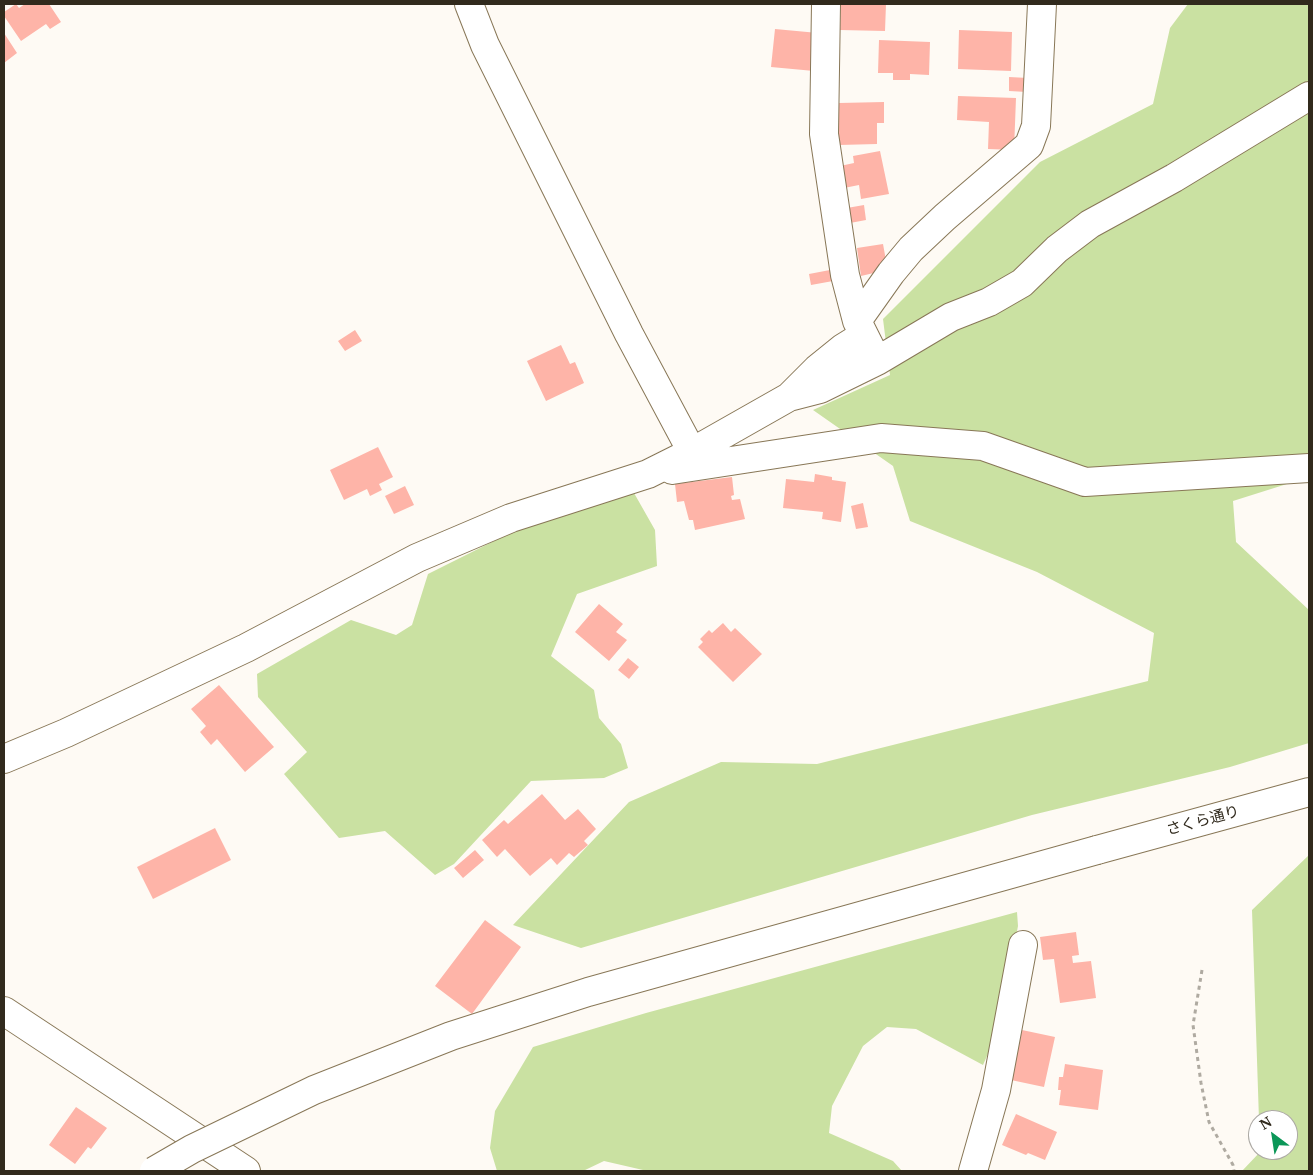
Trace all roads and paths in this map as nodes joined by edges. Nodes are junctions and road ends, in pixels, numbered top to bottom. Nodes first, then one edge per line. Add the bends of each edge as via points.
1 (469, 4) edge
2 (826, 4) edge
3 (1042, 4) edge
4 (1309, 96) edge
5 (860, 328) junction
6 (877, 361) junction
7 (789, 397) junction
8 (692, 452) junction
9 (1309, 468) edge
10 (648, 474) junction
11 (4, 759) edge
12 (1309, 792) edge
13 (1023, 945) dead end
14 (1202, 970) dead end
15 (4, 1012) edge
16 (154, 1171) edge
17 (246, 1171) edge
18 (973, 1171) edge
19 (1234, 1171) edge

1 - 8 street via 485,45 629,334
2 - 5 street via 824,134 845,275
3 - 5 street via 1036,126 1029,145 911,249 891,273
4 - 6 street via 1174,178 1090,224 1022,283 989,302 952,317
5 - 6 street
5 - 7 street
6 - 7 street via 820,389
7 - 8 street
8 - 10 street
9 - 10 street via 1085,482 984,446 881,438
10 - 11 street via 511,518 417,558 246,648
12 - 16 street, さくら通り, bridge via 588,992 451,1036 314,1090
13 - 18 street via 996,1090
14 - 19 path via 1193,1025 1201,1083 1210,1122
15 - 17 street

